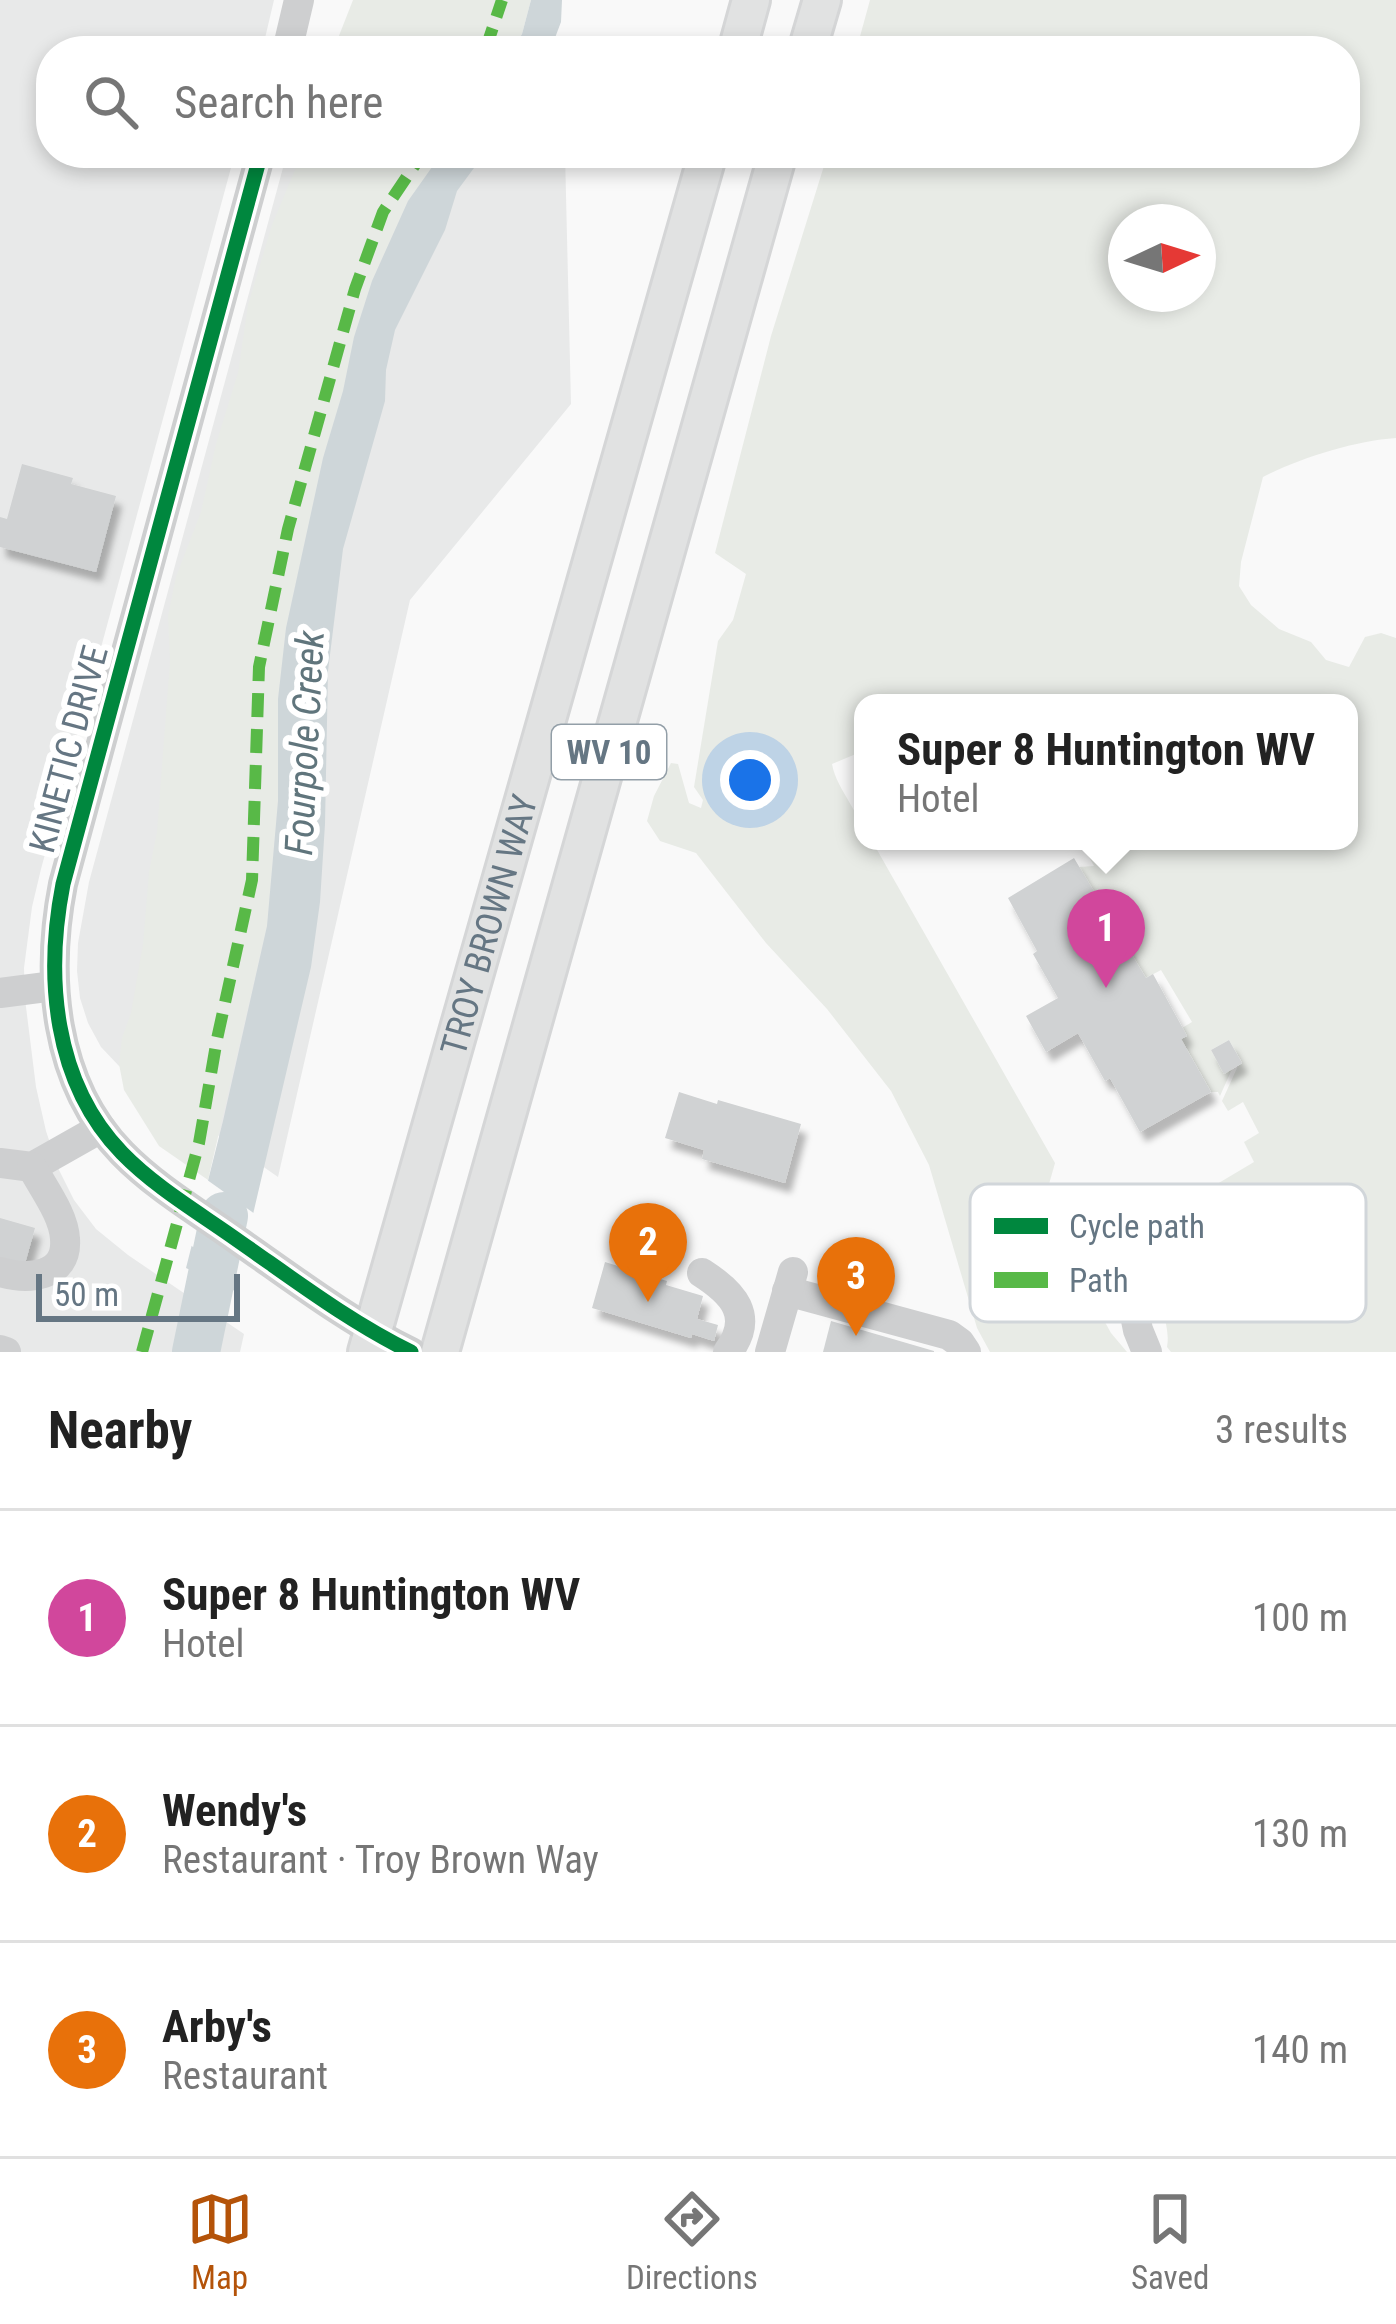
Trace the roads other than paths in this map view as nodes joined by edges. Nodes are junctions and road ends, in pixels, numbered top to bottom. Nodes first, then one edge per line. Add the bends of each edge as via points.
1 (299, 0) edge
2 (751, 0) edge
3 (822, 0) edge
4 (291, 36) edge
5 (740, 36) edge
6 (811, 36) edge
7 (257, 168) edge
8 (704, 168) edge
9 (774, 168) edge
10 (54, 986) junction
11 (0, 994) edge
12 (101, 1128) junction
13 (0, 1162) edge
14 (32, 1167) junction
15 (0, 1272) edge
16 (702, 1273) dead end
17 (1138, 1322) edge
18 (370, 1342) edge
19 (411, 1352) edge
20 (440, 1352) edge
21 (728, 1352) edge
22 (770, 1352) edge
23 (966, 1352) edge
24 (1147, 1352) edge

1 - 4 street
2 - 5 main road
3 - 6 main road
7 - 10 street, KINETIC DRIVE via 63,884
8 - 18 main road, TROY BROWN WAY / WV 10
9 - 20 main road, TROY BROWN WAY / WV 10
10 - 11 street
10 - 12 street, KINETIC DRIVE via 66,1051
12 - 14 street
12 - 18 street, KINETIC DRIVE via 154,1180
13 - 14 street
14 - 15 street via 66,1242 59,1263 42,1276
16 - 21 street via 738,1307 740,1327
17 - 24 street
18 - 19 street, KINETIC DRIVE
22 - 23 street via 790,1281 949,1335

